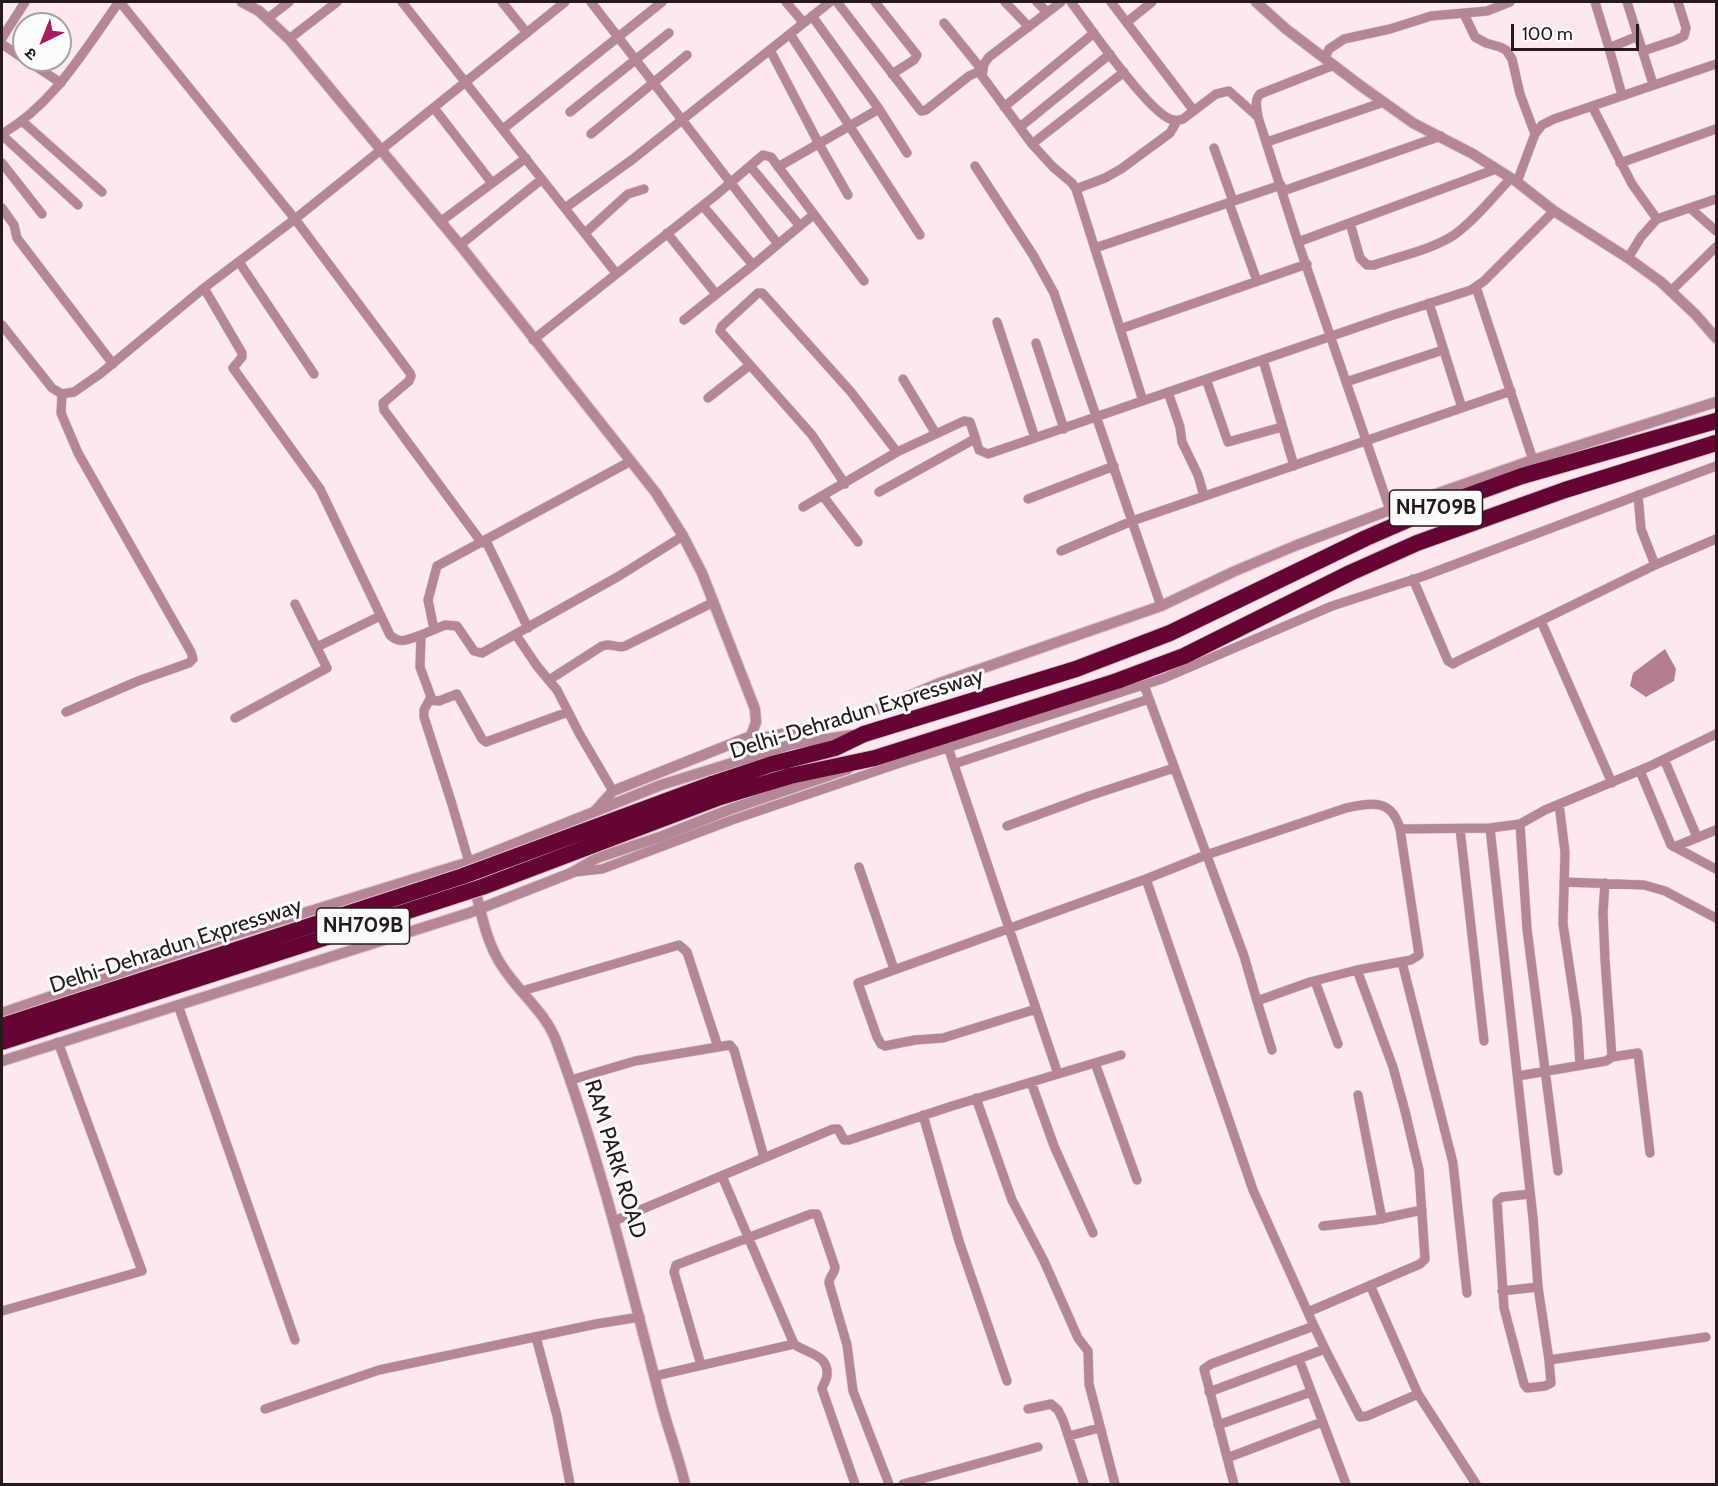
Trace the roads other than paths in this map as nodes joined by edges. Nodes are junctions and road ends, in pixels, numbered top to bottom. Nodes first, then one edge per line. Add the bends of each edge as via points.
1 (26, 2) edge
2 (119, 2) edge
3 (289, 2) edge
4 (337, 2) edge
5 (402, 2) edge
6 (502, 2) edge
7 (566, 2) edge
8 (591, 2) edge
9 (662, 2) edge
10 (786, 2) edge
11 (830, 2) edge
12 (837, 2) edge
13 (875, 2) edge
14 (1005, 2) edge
15 (1037, 2) edge
16 (1061, 2) edge
17 (1071, 2) edge
18 (1111, 2) edge
19 (1152, 2) edge
20 (1256, 2) edge
21 (1510, 2) edge
22 (1595, 2) edge
23 (1626, 2) edge
24 (1678, 2) edge
25 (250, 3) edge
26 (554, 5) edge
27 (1047, 12) junction
28 (1464, 14) junction
29 (812, 16) junction
30 (267, 19) junction
31 (803, 22) junction
32 (944, 22) dead end
33 (1127, 22) junction
34 (1029, 27) junction
35 (527, 33) junction
36 (669, 33) dead end
37 (1094, 33) junction
38 (790, 34) junction
39 (619, 35) junction
40 (1638, 36) junction
41 (2, 38) edge
42 (289, 39) junction
43 (1609, 48) junction
44 (770, 50) junction
45 (1643, 51) junction
46 (1110, 54) junction
47 (687, 55) dead end
48 (637, 58) junction
49 (1329, 62) junction
50 (1716, 64) edge
51 (982, 70) junction
52 (44, 72) edge
53 (1124, 72) junction
54 (892, 74) junction
55 (654, 81) junction
56 (466, 82) junction
57 (61, 83) junction
58 (1653, 84) junction
59 (1622, 95) junction
60 (1384, 102) junction
61 (1592, 106) junction
62 (1004, 107) junction
63 (434, 108) junction
64 (879, 110) junction
65 (1194, 111) junction
66 (570, 112) dead end
67 (1258, 117) junction
68 (681, 119) junction
69 (22, 121) junction
70 (1177, 121) junction
71 (849, 127) junction
72 (1020, 127) junction
73 (503, 129) junction
74 (1716, 129) edge
75 (2, 134) edge
76 (591, 134) dead end
77 (1535, 134) junction
78 (1441, 136) junction
79 (1267, 142) junction
80 (819, 144) junction
81 (1032, 144) junction
82 (1214, 148) dead end
83 (381, 150) junction
84 (906, 153) dead end
85 (526, 158) junction
86 (2, 163) edge
87 (1620, 163) junction
88 (750, 166) junction
89 (975, 166) dead end
90 (778, 167) junction
91 (1496, 169) junction
92 (542, 178) junction
93 (1514, 180) junction
94 (492, 183) junction
95 (731, 183) junction
96 (1282, 188) junction
97 (644, 189) dead end
98 (1076, 189) junction
99 (102, 192) dead end
100 (848, 195) dead end
101 (1716, 199) edge
102 (1231, 202) junction
103 (78, 205) dead end
104 (703, 206) junction
105 (2, 208) edge
106 (566, 208) junction
107 (1690, 208) junction
108 (1554, 211) junction
109 (42, 214) dead end
110 (813, 215) junction
111 (295, 219) junction
112 (1657, 219) junction
113 (440, 222) junction
114 (1350, 223) junction
115 (800, 226) junction
116 (1716, 231) edge
117 (585, 233) junction
118 (667, 233) junction
119 (920, 235) dead end
120 (1298, 242) junction
121 (778, 244) junction
122 (460, 245) junction
123 (1716, 247) edge
124 (1095, 248) junction
125 (1628, 258) junction
126 (239, 262) junction
127 (1306, 264) junction
128 (753, 265) junction
129 (616, 273) junction
130 (1257, 280) junction
131 (864, 281) dead end
132 (1476, 287) junction
133 (204, 288) junction
134 (1671, 291) junction
135 (716, 294) junction
136 (1429, 303) junction
137 (684, 320) dead end
138 (997, 322) dead end
139 (1120, 329) junction
140 (3, 332) edge
141 (1331, 336) junction
142 (1716, 338) edge
143 (533, 340) junction
144 (1036, 343) dead end
145 (1443, 350) junction
146 (1263, 360) junction
147 (113, 364) junction
148 (750, 365) junction
149 (314, 374) dead end
150 (1206, 379) junction
151 (903, 380) dead end
152 (1346, 382) junction
153 (1511, 391) junction
154 (1168, 392) junction
155 (62, 394) junction
156 (708, 398) dead end
157 (1143, 401) junction
158 (1716, 402) edge
159 (1462, 408) junction
160 (1097, 417) junction
161 (1716, 421) edge
162 (1282, 427) junction
163 (1064, 429) junction
164 (936, 434) junction
165 (1035, 438) junction
166 (976, 440) junction
167 (1366, 441) junction
168 (1716, 443) edge
169 (897, 452) junction
170 (1533, 460) junction
171 (631, 461) junction
172 (1114, 466) junction
173 (1294, 466) junction
174 (1716, 466) edge
175 (845, 484) junction
176 (879, 492) dead end
177 (1638, 495) junction
178 (823, 496) junction
179 (1204, 496) junction
180 (1028, 499) dead end
181 (803, 507) dead end
182 (1390, 510) junction
183 (1132, 522) junction
184 (683, 536) junction
185 (1716, 539) edge
186 (484, 542) junction
187 (858, 542) dead end
188 (1061, 551) dead end
189 (1654, 565) junction
190 (1413, 579) junction
191 (714, 602) junction
192 (295, 604) dead end
193 (1161, 606) junction
194 (380, 616) junction
195 (1540, 621) junction
196 (528, 628) junction
197 (434, 629) junction
198 (421, 635) junction
199 (516, 635) junction
200 (317, 647) junction
201 (549, 680) junction
202 (1143, 685) junction
203 (1149, 699) junction
204 (430, 700) junction
205 (66, 712) dead end
206 (568, 712) junction
207 (235, 718) dead end
208 (864, 734) junction
209 (1716, 734) edge
210 (751, 735) junction
211 (948, 747) junction
212 (875, 758) junction
213 (1664, 759) junction
214 (954, 764) junction
215 (1174, 768) junction
216 (1640, 771) junction
217 (1612, 783) junction
218 (716, 790) junction
219 (613, 791) junction
220 (1559, 804) junction
221 (594, 812) junction
222 (1520, 824) junction
223 (1007, 826) dead end
224 (1490, 828) junction
225 (1400, 829) junction
226 (1460, 829) junction
227 (1716, 830) edge
228 (1697, 837) junction
229 (1674, 847) junction
230 (1206, 855) junction
231 (469, 862) junction
232 (859, 867) dead end
233 (1716, 869) edge
234 (571, 873) junction
235 (1146, 879) junction
236 (1564, 882) junction
237 (1605, 882) junction
238 (480, 908) junction
239 (1716, 918) edge
240 (1009, 928) junction
241 (1402, 962) junction
242 (894, 969) junction
243 (1357, 970) junction
244 (1315, 981) junction
245 (522, 991) junction
246 (1257, 1001) junction
247 (178, 1005) junction
248 (1036, 1009) junction
249 (2, 1013) edge
250 (2, 1026) edge
251 (1484, 1041) dead end
252 (2, 1042) edge
253 (58, 1042) junction
254 (1338, 1044) dead end
255 (718, 1047) junction
256 (1272, 1050) dead end
257 (1121, 1055) dead end
258 (1612, 1057) junction
259 (2, 1061) edge
260 (1095, 1063) junction
261 (1580, 1065) junction
262 (1545, 1071) junction
263 (1058, 1074) junction
264 (1518, 1076) junction
265 (571, 1080) junction
266 (1031, 1082) junction
267 (1358, 1095) dead end
268 (976, 1098) junction
269 (923, 1115) junction
270 (1650, 1153) dead end
271 (764, 1157) junction
272 (1558, 1171) dead end
273 (722, 1176) junction
274 (1137, 1180) dead end
275 (1530, 1194) junction
276 (1422, 1210) junction
277 (1382, 1219) junction
278 (614, 1221) junction
279 (1323, 1226) dead end
280 (1093, 1233) dead end
281 (748, 1237) junction
282 (1370, 1285) junction
283 (1538, 1287) junction
284 (1502, 1291) junction
285 (1467, 1293) dead end
286 (2, 1311) edge
287 (1308, 1312) junction
288 (640, 1317) junction
289 (1314, 1326) junction
290 (536, 1336) junction
291 (1706, 1337) dead end
292 (295, 1340) dead end
293 (794, 1344) junction
294 (1325, 1349) junction
295 (1299, 1359) junction
296 (1549, 1360) junction
297 (701, 1365) junction
298 (655, 1377) junction
299 (1007, 1382) dead end
300 (1209, 1392) junction
301 (1311, 1392) junction
302 (1418, 1394) junction
303 (265, 1409) dead end
304 (1028, 1409) dead end
305 (1322, 1422) junction
306 (1218, 1425) junction
307 (1099, 1428) junction
308 (1069, 1436) junction
309 (1038, 1447) dead end
310 (1227, 1458) junction
311 (570, 1485) edge
312 (686, 1485) edge
313 (855, 1485) edge
314 (889, 1485) edge
315 (903, 1485) edge
316 (1084, 1485) edge
317 (1115, 1485) edge
318 (1234, 1485) edge
319 (1346, 1485) edge
320 (1476, 1485) edge

1 - 41 street
2 - 57 street
2 - 111 street
3 - 30 street
4 - 42 street
5 - 56 street
6 - 35 street
7 - 26 street
8 - 39 street
9 - 39 street
10 - 31 street
11 - 29 street
12 - 54 street
13 - 54 street via 917,55
14 - 34 street
15 - 27 street
16 - 27 street
17 - 37 street
18 - 33 street
19 - 33 street
20 - 49 street
21 - 28 street
22 - 43 street
23 - 40 street
24 - 45 street via 1686,28 1684,36
25 - 30 street
26 - 35 street
27 - 34 street
28 - 49 street via 1431,16 1344,39 1329,49
28 - 77 street via 1475,37 1506,50 1512,58
29 - 31 street
29 - 64 street
30 - 42 street
31 - 38 street
32 - 51 street
33 - 65 street
34 - 51 street via 989,57
35 - 56 street
36 - 48 street
37 - 46 street
37 - 62 street
38 - 44 street
38 - 71 street
39 - 48 street
39 - 73 street
40 - 43 street
40 - 45 street
42 - 83 street
43 - 59 street
44 - 68 street
44 - 80 street
45 - 58 street
46 - 53 street
46 - 72 street
47 - 55 street
48 - 55 street
48 - 66 street
49 - 60 street
49 - 67 street via 1260,94 1256,103
50 - 58 street
51 - 54 street via 921,111
51 - 62 street via 985,83
52 - 57 street
53 - 70 street via 1160,112
53 - 81 street
55 - 68 street
55 - 76 street
56 - 63 street
56 - 73 street
57 - 69 street
58 - 59 street
59 - 61 street
60 - 78 street via 1413,123
60 - 79 street
61 - 77 street via 1554,119
61 - 87 street
62 - 72 street
63 - 83 street
63 - 94 street
64 - 71 street
64 - 84 street
65 - 67 street via 1216,94 1229,91
65 - 70 street
67 - 79 street
68 - 95 street
68 - 106 street
69 - 75 street
69 - 99 street
70 - 98 street via 1170,133 1113,175
71 - 80 street
71 - 119 street
72 - 81 street
73 - 85 street
74 - 87 street
75 - 103 street
77 - 93 street
78 - 91 street
78 - 96 street
79 - 96 street
80 - 90 street
80 - 100 street
81 - 98 street
82 - 102 street
83 - 111 street
83 - 113 street
85 - 92 street
85 - 94 street
86 - 109 street
87 - 112 street
88 - 90 street via 767,155
88 - 95 street
88 - 115 street
89 - 160 street via 1054,293
90 - 110 street
91 - 93 street
91 - 114 street
92 - 106 street
92 - 122 street
93 - 108 street
93 - 114 street via 1454,235 1374,265 1367,265 1360,258
94 - 113 street
95 - 104 street
95 - 121 street
96 - 102 street
96 - 120 street
97 - 117 street via 628,194
98 - 124 street
101 - 107 street
102 - 124 street
102 - 130 street
104 - 118 street
104 - 128 street
105 - 147 street via 14,225 17,238
106 - 117 street
107 - 112 street
107 - 116 street
108 - 125 street
108 - 132 street
110 - 115 street
110 - 131 street
111 - 126 street
111 - 186 street via 410,373 409,381 383,406
112 - 125 street
113 - 122 street
114 - 120 street
115 - 121 street
117 - 129 street
118 - 129 street
118 - 135 street
120 - 127 street
121 - 128 street
122 - 143 street
123 - 134 street
124 - 139 street
125 - 134 street
126 - 133 street
126 - 149 street
127 - 130 street
127 - 141 street
128 - 135 street
129 - 143 street
130 - 139 street
132 - 136 street
132 - 153 street
133 - 147 street
133 - 194 street via 242,353 232,368 321,489
134 - 142 street
135 - 137 street
136 - 141 street
136 - 145 street
138 - 165 street
139 - 157 street
140 - 155 street
141 - 146 street
141 - 152 street
143 - 171 street
144 - 163 street
145 - 152 street
145 - 159 street
146 - 150 street
146 - 162 street
147 - 155 street via 74,392
148 - 156 street
148 - 169 street via 720,331 760,292 851,392
148 - 175 street via 812,435
150 - 154 street
150 - 162 street via 1228,442
151 - 164 street
152 - 167 street
153 - 159 street
153 - 170 street
154 - 157 street
154 - 179 street via 1182,442
155 - 205 street via 61,413 78,453 193,659
157 - 160 street
158 - 170 street
159 - 167 street
160 - 163 street
160 - 172 street
161 - 208 highway, Delhi-Dehradun Expressway / NH709B via 1522,476 1442,505 1170,633 1077,669
162 - 173 street
163 - 165 street
164 - 166 street via 969,421
164 - 169 street
165 - 166 street via 988,454 979,450
166 - 176 street
167 - 173 street
167 - 182 street
168 - 212 highway, Delhi-Dehradun Expressway / NH709B via 1565,490 1417,543 1184,656
169 - 175 street
170 - 182 street
171 - 184 street
171 - 186 street
172 - 180 street
172 - 183 street
173 - 179 street
174 - 177 street
175 - 178 street
177 - 189 street via 1641,529
177 - 190 street
178 - 181 street
178 - 187 street
179 - 183 street
182 - 193 street via 1297,545
183 - 188 street
183 - 193 street
184 - 191 street
184 - 196 street
185 - 189 street
186 - 196 street
186 - 197 street via 434,570 428,600
189 - 195 street
190 - 195 street via 1450,663
190 - 202 street via 1332,606
191 - 201 street via 620,648 602,646
191 - 210 street via 755,709
192 - 200 street
193 - 210 street via 937,684 868,713 769,737
194 - 198 street via 394,639 405,641
194 - 200 street
195 - 217 street
196 - 199 street
197 - 198 street
197 - 199 street via 457,626 478,653
198 - 204 street via 420,667
199 - 201 street
200 - 207 street via 327,664 325,669
201 - 206 street
202 - 203 street
202 - 211 street
203 - 214 street
203 - 215 street
204 - 206 street via 457,694 486,741
204 - 231 street via 424,717
206 - 219 street
208 - 218 highway, Delhi-Dehradun Expressway / NH709B via 835,748 772,764
208 - 221 street via 793,744 661,785
209 - 213 street
210 - 219 street
211 - 214 street
211 - 234 street via 602,869
212 - 218 highway, Delhi-Dehradun Expressway / NH709B
212 - 234 street via 597,858
213 - 216 street
213 - 228 street
214 - 240 street
215 - 223 street
215 - 230 street
216 - 217 street
216 - 229 street
217 - 220 street
218 - 250 highway, Delhi-Dehradun Expressway / NH709B, bridge
218 - 252 highway, Delhi-Dehradun Expressway / NH709B, bridge via 482,887
219 - 221 street
220 - 222 street
220 - 236 street
221 - 231 street
222 - 224 street
222 - 262 street via 1527,929
224 - 226 street
224 - 264 street
225 - 226 street
225 - 230 street via 1387,807 1358,805
225 - 241 street via 1419,952 1415,959
226 - 251 street
227 - 228 street
228 - 229 street
229 - 233 street
230 - 235 street
230 - 246 street
231 - 238 street, RAM PARK ROAD
231 - 249 street via 220,939
232 - 242 street
234 - 238 street
235 - 240 street
235 - 287 street via 1253,1190
236 - 237 street
236 - 261 street via 1563,924
237 - 239 street via 1665,891
237 - 258 street via 1603,913
238 - 245 street, RAM PARK ROAD via 491,945
238 - 247 street
240 - 242 street
240 - 248 street
241 - 243 street
241 - 285 street via 1453,1163
242 - 248 street via 858,983 879,1041 885,1046 943,1038
243 - 244 street
243 - 276 street via 1402,1100 1419,1170
244 - 246 street
244 - 254 street
245 - 255 street via 679,945 687,951
245 - 265 street, RAM PARK ROAD via 548,1023
246 - 256 street
247 - 253 street
247 - 292 street
248 - 263 street
253 - 259 street
253 - 286 street via 142,1271
255 - 265 street via 635,1061
255 - 271 street via 730,1045 734,1050
257 - 260 street
258 - 261 street
258 - 270 street via 1638,1053
260 - 263 street
260 - 274 street
261 - 262 street
262 - 264 street
262 - 272 street
263 - 266 street
264 - 275 street
265 - 278 street, RAM PARK ROAD
266 - 268 street
266 - 280 street via 1054,1146
267 - 277 street
268 - 269 street
268 - 307 street via 1012,1200 1078,1338 1088,1351 1089,1384
269 - 271 street via 846,1140 838,1129 833,1129
269 - 299 street via 959,1240
271 - 273 street
273 - 278 street
273 - 281 street
275 - 283 street
275 - 284 street via 1497,1201
276 - 277 street
276 - 282 street via 1425,1259
277 - 279 street
278 - 288 street, RAM PARK ROAD
281 - 293 street
281 - 297 street via 674,1268
281 - 314 street via 812,1214 819,1217 835,1267 829,1283 847,1345 854,1391
282 - 287 street
282 - 302 street
283 - 284 street
283 - 296 street
284 - 296 street via 1527,1388 1551,1383
287 - 289 street
288 - 290 street
288 - 298 street, RAM PARK ROAD
289 - 294 street
289 - 300 street via 1206,1366
290 - 303 street via 379,1370
290 - 311 street
291 - 296 street
293 - 297 street
293 - 313 street via 816,1353 824,1365 827,1374 822,1389
294 - 295 street
294 - 302 street via 1360,1417
295 - 300 street
295 - 301 street
297 - 298 street
298 - 312 street, RAM PARK ROAD
300 - 306 street
301 - 305 street
301 - 306 street
302 - 320 street
304 - 308 street via 1051,1404
305 - 310 street
305 - 319 street
306 - 310 street
307 - 308 street
307 - 317 street
308 - 316 street
309 - 315 street
310 - 318 street

